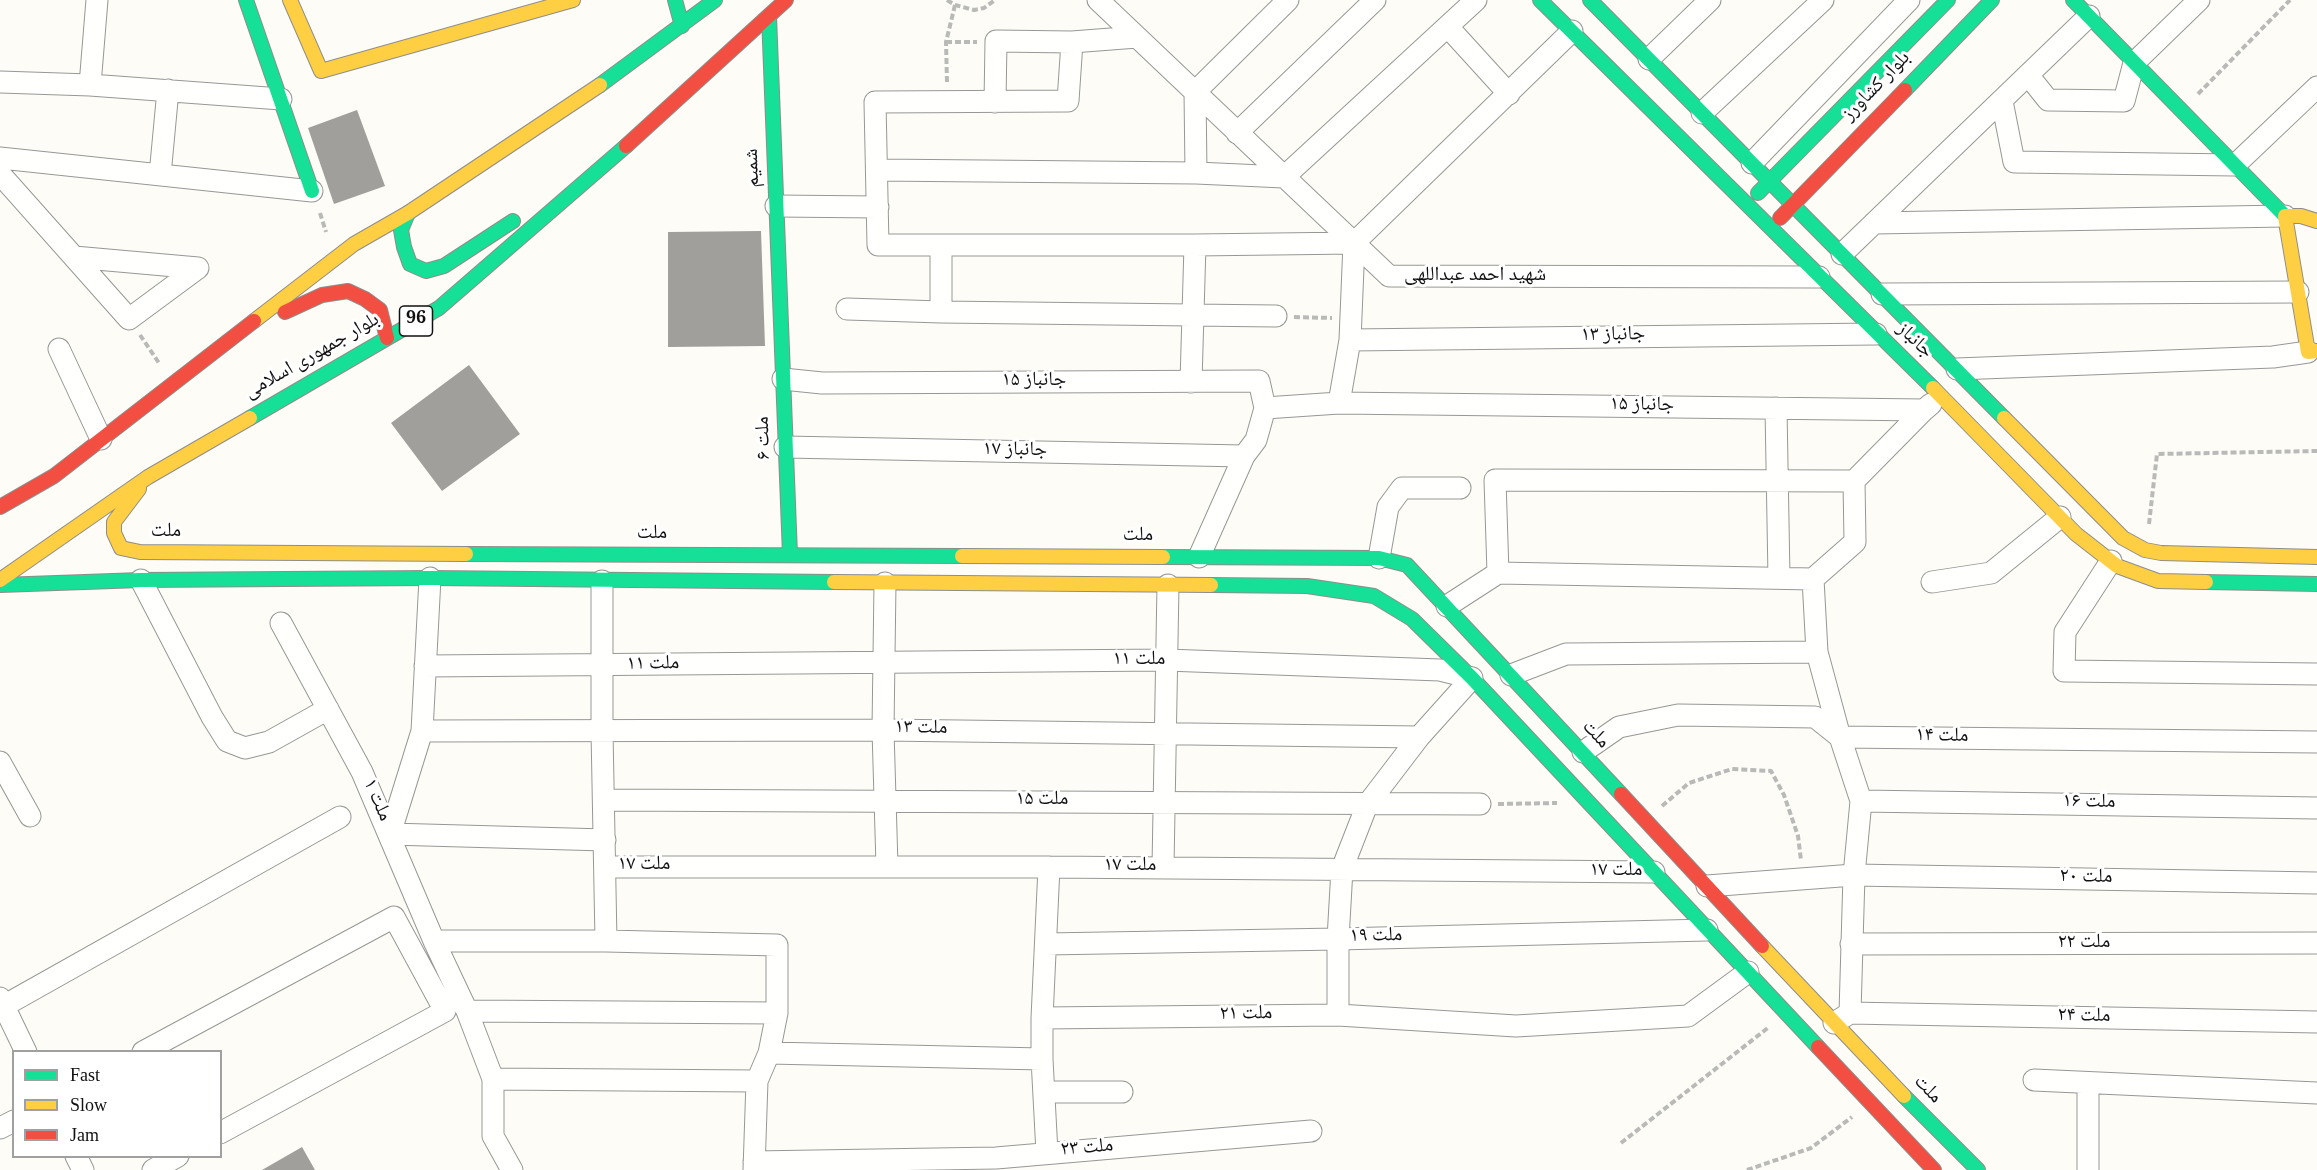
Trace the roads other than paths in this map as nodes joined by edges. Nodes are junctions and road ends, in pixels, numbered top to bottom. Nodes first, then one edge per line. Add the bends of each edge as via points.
1 (97, 0) edge
2 (246, 0) edge
3 (290, 0) edge
4 (573, 0) edge
5 (675, 0) edge
6 (715, 0) edge
7 (786, 0) edge
8 (1098, 0) edge
9 (1288, 0) edge
10 (1375, 0) edge
11 (1476, 0) edge
12 (1540, 0) edge
13 (1590, 0) edge
14 (1710, 0) edge
15 (1823, 0) edge
16 (1909, 0) edge
17 (1948, 0) edge
18 (1992, 0) edge
19 (2073, 0) edge
20 (2199, 0) edge
21 (769, 16) junction
22 (2089, 16) junction
23 (682, 26) junction
24 (1448, 27) junction
25 (1572, 31) junction
26 (1137, 37) junction
27 (1072, 42) junction
28 (1649, 59) junction
29 (2134, 63) junction
30 (2028, 75) junction
31 (0, 82) edge
32 (90, 85) junction
33 (2317, 87) edge
34 (168, 90) junction
35 (1195, 92) junction
36 (1509, 94) junction
37 (281, 99) junction
38 (2001, 101) junction
39 (995, 102) junction
40 (1702, 113) junction
41 (1238, 133) junction
42 (614, 155) junction
43 (0, 158) edge
44 (1752, 163) junction
45 (2235, 165) junction
46 (877, 170) junction
47 (1196, 173) junction
48 (0, 174) edge
49 (160, 175) junction
50 (1284, 177) junction
51 (1770, 181) junction
52 (312, 190) joint
53 (1792, 203) junction
54 (1747, 205) junction
55 (776, 206) junction
56 (878, 207) junction
57 (408, 213) junction
58 (2285, 216) junction
59 (2317, 221) edge
60 (1874, 223) junction
61 (1771, 229) junction
62 (1354, 243) junction
63 (941, 245) junction
64 (1195, 245) junction
65 (1842, 254) junction
66 (74, 257) junction
67 (1819, 277) junction
68 (2298, 292) junction
69 (1882, 294) junction
70 (847, 309) dead end
71 (941, 312) junction
72 (1193, 315) junction
73 (1276, 316) road end
74 (781, 320) joint
75 (236, 334) junction
76 (1876, 334) junction
77 (387, 338) junction
78 (1350, 340) junction
79 (58, 349) dead end
80 (2313, 352) edge
81 (1957, 369) junction
82 (783, 379) junction
83 (1191, 382) junction
84 (1941, 396) junction
85 (1339, 403) junction
86 (1265, 408) junction
87 (1776, 408) junction
88 (1924, 410) junction
89 (101, 439) junction
90 (785, 447) junction
91 (1244, 456) junction
92 (148, 477) junction
93 (1777, 482) junction
94 (1854, 482) junction
95 (1460, 488) dead end
96 (0, 507) edge
97 (2060, 517) junction
98 (2086, 523) junction
99 (140, 552) junction
100 (790, 555) junction
101 (1199, 557) junction
102 (2317, 557) edge
103 (1379, 558) junction
104 (2111, 561) junction
105 (1498, 573) junction
106 (430, 578) junction
107 (1779, 578) junction
108 (1813, 579) junction
109 (0, 580) edge
110 (141, 580) junction
111 (602, 580) junction
112 (1932, 582) dead end
113 (885, 583) junction
114 (2317, 584) edge
115 (0, 585) edge
116 (1168, 585) junction
117 (1447, 606) junction
118 (281, 622) dead end
119 (1817, 652) junction
120 (1166, 660) junction
121 (885, 662) junction
122 (425, 666) junction
123 (601, 666) junction
124 (1484, 668) junction
125 (2317, 674) edge
126 (1511, 675) junction
127 (328, 709) junction
128 (883, 730) junction
129 (422, 731) junction
130 (602, 731) junction
131 (1165, 734) junction
132 (1419, 736) junction
133 (1840, 737) junction
134 (2317, 742) edge
135 (1583, 752) junction
136 (0, 762) edge
137 (604, 800) junction
138 (885, 801) junction
139 (1164, 801) junction
140 (1861, 801) junction
141 (1480, 804) road end
142 (1367, 805) junction
143 (2317, 808) edge
144 (30, 816) dead end
145 (340, 817) dead end
146 (390, 834) junction
147 (605, 840) junction
148 (887, 866) junction
149 (605, 867) junction
150 (1049, 867) junction
151 (1163, 867) junction
152 (1342, 870) junction
153 (1654, 872) junction
154 (1854, 875) junction
155 (2317, 883) edge
156 (1707, 886) junction
157 (1707, 930) junction
158 (1338, 939) junction
159 (434, 941) junction
160 (606, 941) junction
161 (1046, 944) junction
162 (1851, 944) junction
163 (2317, 944) edge
164 (1748, 972) junction
165 (1, 1004) edge
166 (467, 1011) junction
167 (777, 1013) junction
168 (1338, 1015) junction
169 (1042, 1018) junction
170 (1842, 1018) junction
171 (2317, 1022) edge
172 (1814, 1043) junction
173 (25, 1050) edge
174 (147, 1050) edge
175 (769, 1053) junction
176 (1042, 1059) junction
177 (493, 1079) junction
178 (2034, 1080) dead end
179 (757, 1081) junction
180 (2088, 1083) junction
181 (1044, 1092) junction
182 (1122, 1092) dead end
183 (2317, 1093) edge
184 (1311, 1131) dead end
185 (222, 1132) edge
186 (1047, 1153) junction
187 (174, 1158) edge
188 (970, 1164) edge
189 (754, 1166) edge
190 (153, 1170) edge
191 (512, 1170) edge
192 (1934, 1170) edge
193 (1978, 1170) edge
194 (2088, 1170) edge

1 - 32 street
2 - 37 main road
3 - 4 main road via 321,71
5 - 23 main road
6 - 23 main road
7 - 21 main road, بلوار جمهوری اسلامی / 96
8 - 26 street, شهید احمد عبداللهی
9 - 35 street
10 - 41 street
11 - 24 street
12 - 25 main road, جانباز
13 - 28 main road, جانباز
14 - 28 street
15 - 40 street
16 - 44 street
17 - 51 main road, بلوار کشاورز
18 - 53 main road, بلوار کشاورز
19 - 22 main road
20 - 29 street
21 - 42 main road, بلوار جمهوری اسلامی / 96
21 - 55 main road, شمیم
22 - 29 main road
22 - 30 street
23 - 57 main road
24 - 36 street
24 - 50 street
25 - 36 street
25 - 54 main road, جانباز
26 - 27 street
26 - 35 street, شهید احمد عبداللهی
27 - 39 street via 1068,101
27 - 39 street via 996,42
28 - 40 main road, جانباز
29 - 30 street via 2124,100 2048,100
29 - 45 main road
30 - 38 street
31 - 32 street
32 - 34 street
33 - 45 street
34 - 37 street
34 - 49 street
35 - 41 street, شهید احمد عبداللهی
35 - 47 street
36 - 62 street
37 - 52 main road
38 - 45 street via 2014,162
38 - 60 street
39 - 46 street via 875,102
40 - 44 main road, جانباز
41 - 50 street, شهید احمد عبداللهی
42 - 57 main road via 444,266 426,271 410,264 401,230
42 - 77 main road, بلوار جمهوری اسلامی / 96 via 439,309
43 - 49 street
44 - 51 main road, جانباز
45 - 58 main road
46 - 47 street
46 - 56 street
47 - 50 street
48 - 66 street
49 - 52 street
50 - 62 street, شهید احمد عبداللهی
51 - 53 main road, جانباز
51 - 54 main road, بلوار کشاورز
53 - 61 main road, بلوار کشاورز
53 - 65 main road, جانباز
54 - 61 main road, جانباز
55 - 56 street
55 - 74 main road, شمیم
56 - 63 street via 878,245
57 - 75 main road via 354,244
58 - 59 main road
58 - 60 street
58 - 68 main road
60 - 65 street
61 - 67 main road, جانباز
62 - 64 street
62 - 67 street, شهید احمد عبداللهی via 1389,276
62 - 78 street
63 - 64 street
63 - 71 street
64 - 72 street
65 - 69 main road, جانباز
66 - 66 street via 129,319 198,268
67 - 76 main road, جانباز
68 - 69 street
68 - 80 main road
69 - 81 main road, جانباز
70 - 71 street
71 - 72 street
72 - 73 street
72 - 83 street
74 - 82 main road, ملت ۶
75 - 77 main road via 322,295 348,291 380,310
75 - 89 main road
76 - 78 street, جانباز ۱۳
76 - 84 main road, جانباز
77 - 92 main road, بلوار جمهوری اسلامی / 96
78 - 85 street
79 - 89 street
80 - 81 street via 2273,357
81 - 98 main road, جانباز
82 - 83 street, جانباز ۱۵ via 822,383
82 - 90 main road, ملت ۶
83 - 86 street, جانباز ۱۵ via 1259,381
84 - 88 street
84 - 97 main road, جانباز
85 - 86 street, جانباز ۱۵
85 - 87 street, جانباز ۱۵
86 - 91 street via 1256,440
87 - 88 street, جانباز ۱۵
87 - 93 street
88 - 94 street
89 - 96 main road via 54,476
90 - 91 street, جانباز ۱۷
90 - 100 main road, ملت ۶
91 - 101 street
92 - 99 main road, ملت via 114,522 121,548
92 - 109 main road, بلوار جمهوری اسلامی / 96
93 - 94 street
93 - 105 street via 1495,480
93 - 107 street
94 - 108 street via 1855,542
95 - 103 street via 1402,488 1388,507
97 - 98 main road, جانباز
97 - 112 street via 1990,573
98 - 102 main road, جانباز via 2145,550 2161,553
98 - 104 main road, جانباز
99 - 100 main road, ملت
99 - 110 main road
100 - 101 main road, ملت
101 - 103 main road, ملت
103 - 117 main road, ملت via 1407,565
104 - 114 main road, جانباز via 2158,581
104 - 125 street via 2065,632 2064,671
105 - 107 street
105 - 117 street
106 - 110 main road, ملت
106 - 111 main road, ملت
106 - 122 street
107 - 108 street
108 - 119 street
110 - 115 main road, ملت
110 - 127 street via 226,741 245,748 269,742
111 - 113 main road, ملت
111 - 123 street
113 - 116 main road, ملت
113 - 121 street
116 - 120 street
116 - 124 main road, ملت via 1307,586 1374,596
117 - 124 main road, ملت
118 - 127 street, ملت ۱
119 - 126 street via 1566,654
119 - 133 street
120 - 121 street, ملت ۱۱
120 - 124 street, ملت ۱۱ via 1440,670
120 - 131 street
121 - 123 street, ملت ۱۱
121 - 128 street
122 - 123 street, ملت ۱۱
122 - 129 street
123 - 130 street
124 - 126 main road, ملت
124 - 132 street
124 - 153 main road, ملت via 1589,802
126 - 135 main road, ملت
127 - 146 street, ملت ۱
128 - 130 street, ملت ۱۳
128 - 131 street, ملت ۱۳
128 - 138 street
129 - 130 street, ملت ۱۳
129 - 146 street
130 - 137 street
131 - 132 street, ملت ۱۳
131 - 139 street
132 - 142 street
133 - 134 street, ملت ۱۴
133 - 135 street via 1815,717 1678,715 1619,727
133 - 140 street
135 - 156 main road, ملت
136 - 144 street
137 - 138 street, ملت ۱۵
137 - 147 street
138 - 139 street, ملت ۱۵
138 - 148 street
139 - 142 street, ملت ۱۵
139 - 151 street
140 - 143 street, ملت ۱۶
140 - 154 street
141 - 142 street, ملت ۱۵
142 - 152 street
145 - 165 street
146 - 147 street
146 - 159 street, ملت ۱
147 - 149 street
148 - 149 street, ملت ۱۷
148 - 150 street, ملت ۱۷
149 - 160 street
150 - 151 street, ملت ۱۷
150 - 161 street
151 - 152 street, ملت ۱۷
152 - 153 street, ملت ۱۷
152 - 158 street
153 - 157 main road, ملت
154 - 155 street, ملت ۲۰
154 - 156 street, ملت ۲۰
154 - 162 street
156 - 170 main road, ملت
157 - 158 street, ملت ۱۹
157 - 164 main road, ملت
158 - 161 street, ملت ۱۹
158 - 168 street
159 - 160 street
159 - 166 street, ملت ۱
160 - 167 street via 777,945
161 - 169 street
162 - 163 street, ملت ۲۲
162 - 170 street
164 - 168 street, ملت ۲۱ via 1688,1016 1516,1026
164 - 172 main road, ملت
165 - 173 street
166 - 167 street
166 - 177 street, ملت ۱
167 - 175 street
168 - 169 street, ملت ۲۱
169 - 176 street
170 - 171 street, ملت ۲۴
170 - 172 main road
170 - 193 main road, ملت via 1938,1132
172 - 192 main road, ملت
174 - 185 street via 394,917 445,1011
175 - 176 street
175 - 179 street
176 - 181 street
177 - 179 street
177 - 191 street, ملت ۱ via 494,1136
178 - 180 street
179 - 189 street
180 - 183 street
180 - 194 street
181 - 182 street
181 - 186 street
184 - 186 street, ملت ۲۳
186 - 188 street, ملت ۲۳
187 - 190 street
188 - 189 street, ملت ۲۳

